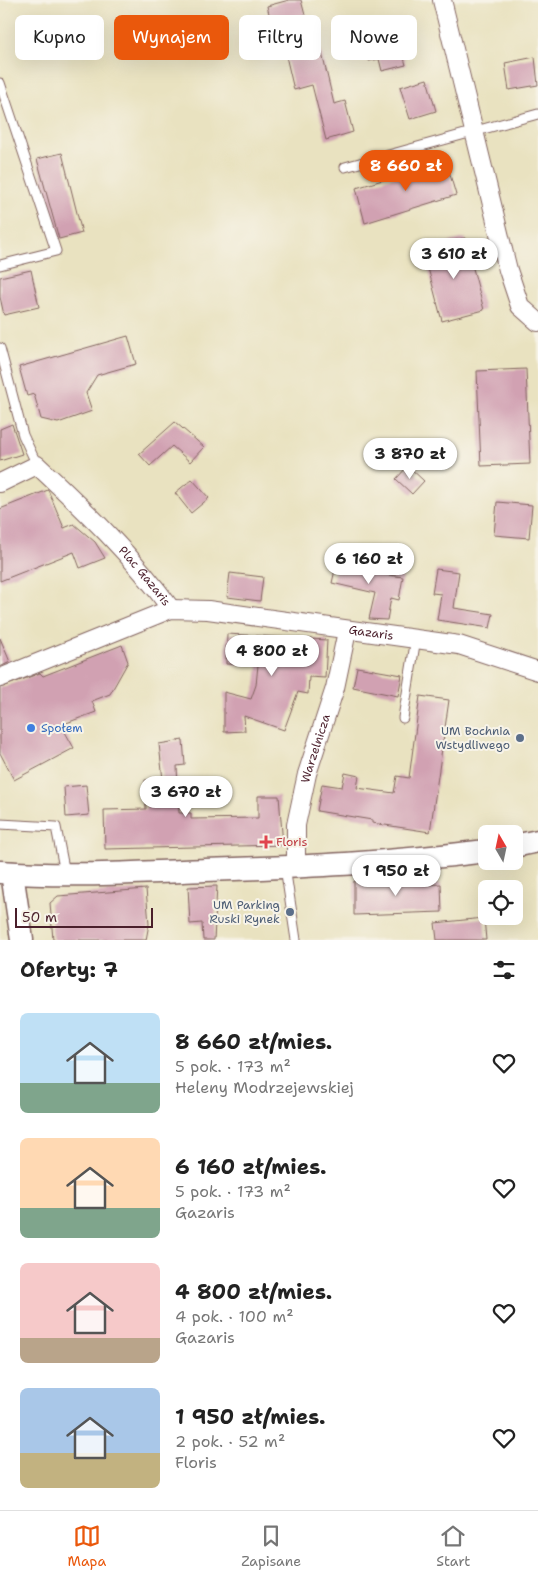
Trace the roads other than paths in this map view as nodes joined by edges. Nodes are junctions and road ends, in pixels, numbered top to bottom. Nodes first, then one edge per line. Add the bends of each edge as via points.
1 (442, 0) edge
2 (0, 83) edge
3 (538, 114) edge
4 (474, 133) junction
5 (345, 167) dead end
6 (0, 265) edge
7 (538, 322) edge
8 (0, 348) edge
9 (37, 465) junction
10 (0, 483) edge
11 (171, 609) junction
12 (347, 631) junction
13 (416, 638) junction
14 (538, 671) edge
15 (0, 678) edge
16 (403, 718) dead end
17 (0, 824) edge
18 (538, 841) edge
19 (523, 844) edge
20 (478, 852) edge
21 (290, 867) junction
22 (6, 873) edge
23 (65, 874) junction
24 (22, 940) edge
25 (296, 940) edge

1 - 4 street
2 - 6 lane via 56,251
3 - 4 lane
4 - 5 lane
4 - 7 street via 520,306
8 - 9 lane via 23,435
9 - 10 street
9 - 11 street, Plac Gazaris via 76,501 156,588
11 - 12 street, Gazaris via 208,610
11 - 15 street, Plac Gazaris
12 - 13 street, Gazaris
12 - 21 street, Warzelnicza via 335,688 307,774
13 - 14 street, Gazaris via 459,645
13 - 16 lane
17 - 23 lane via 56,827
18 - 19 street
20 - 21 street via 407,861
21 - 23 street
21 - 25 lane
22 - 23 street
22 - 24 street

